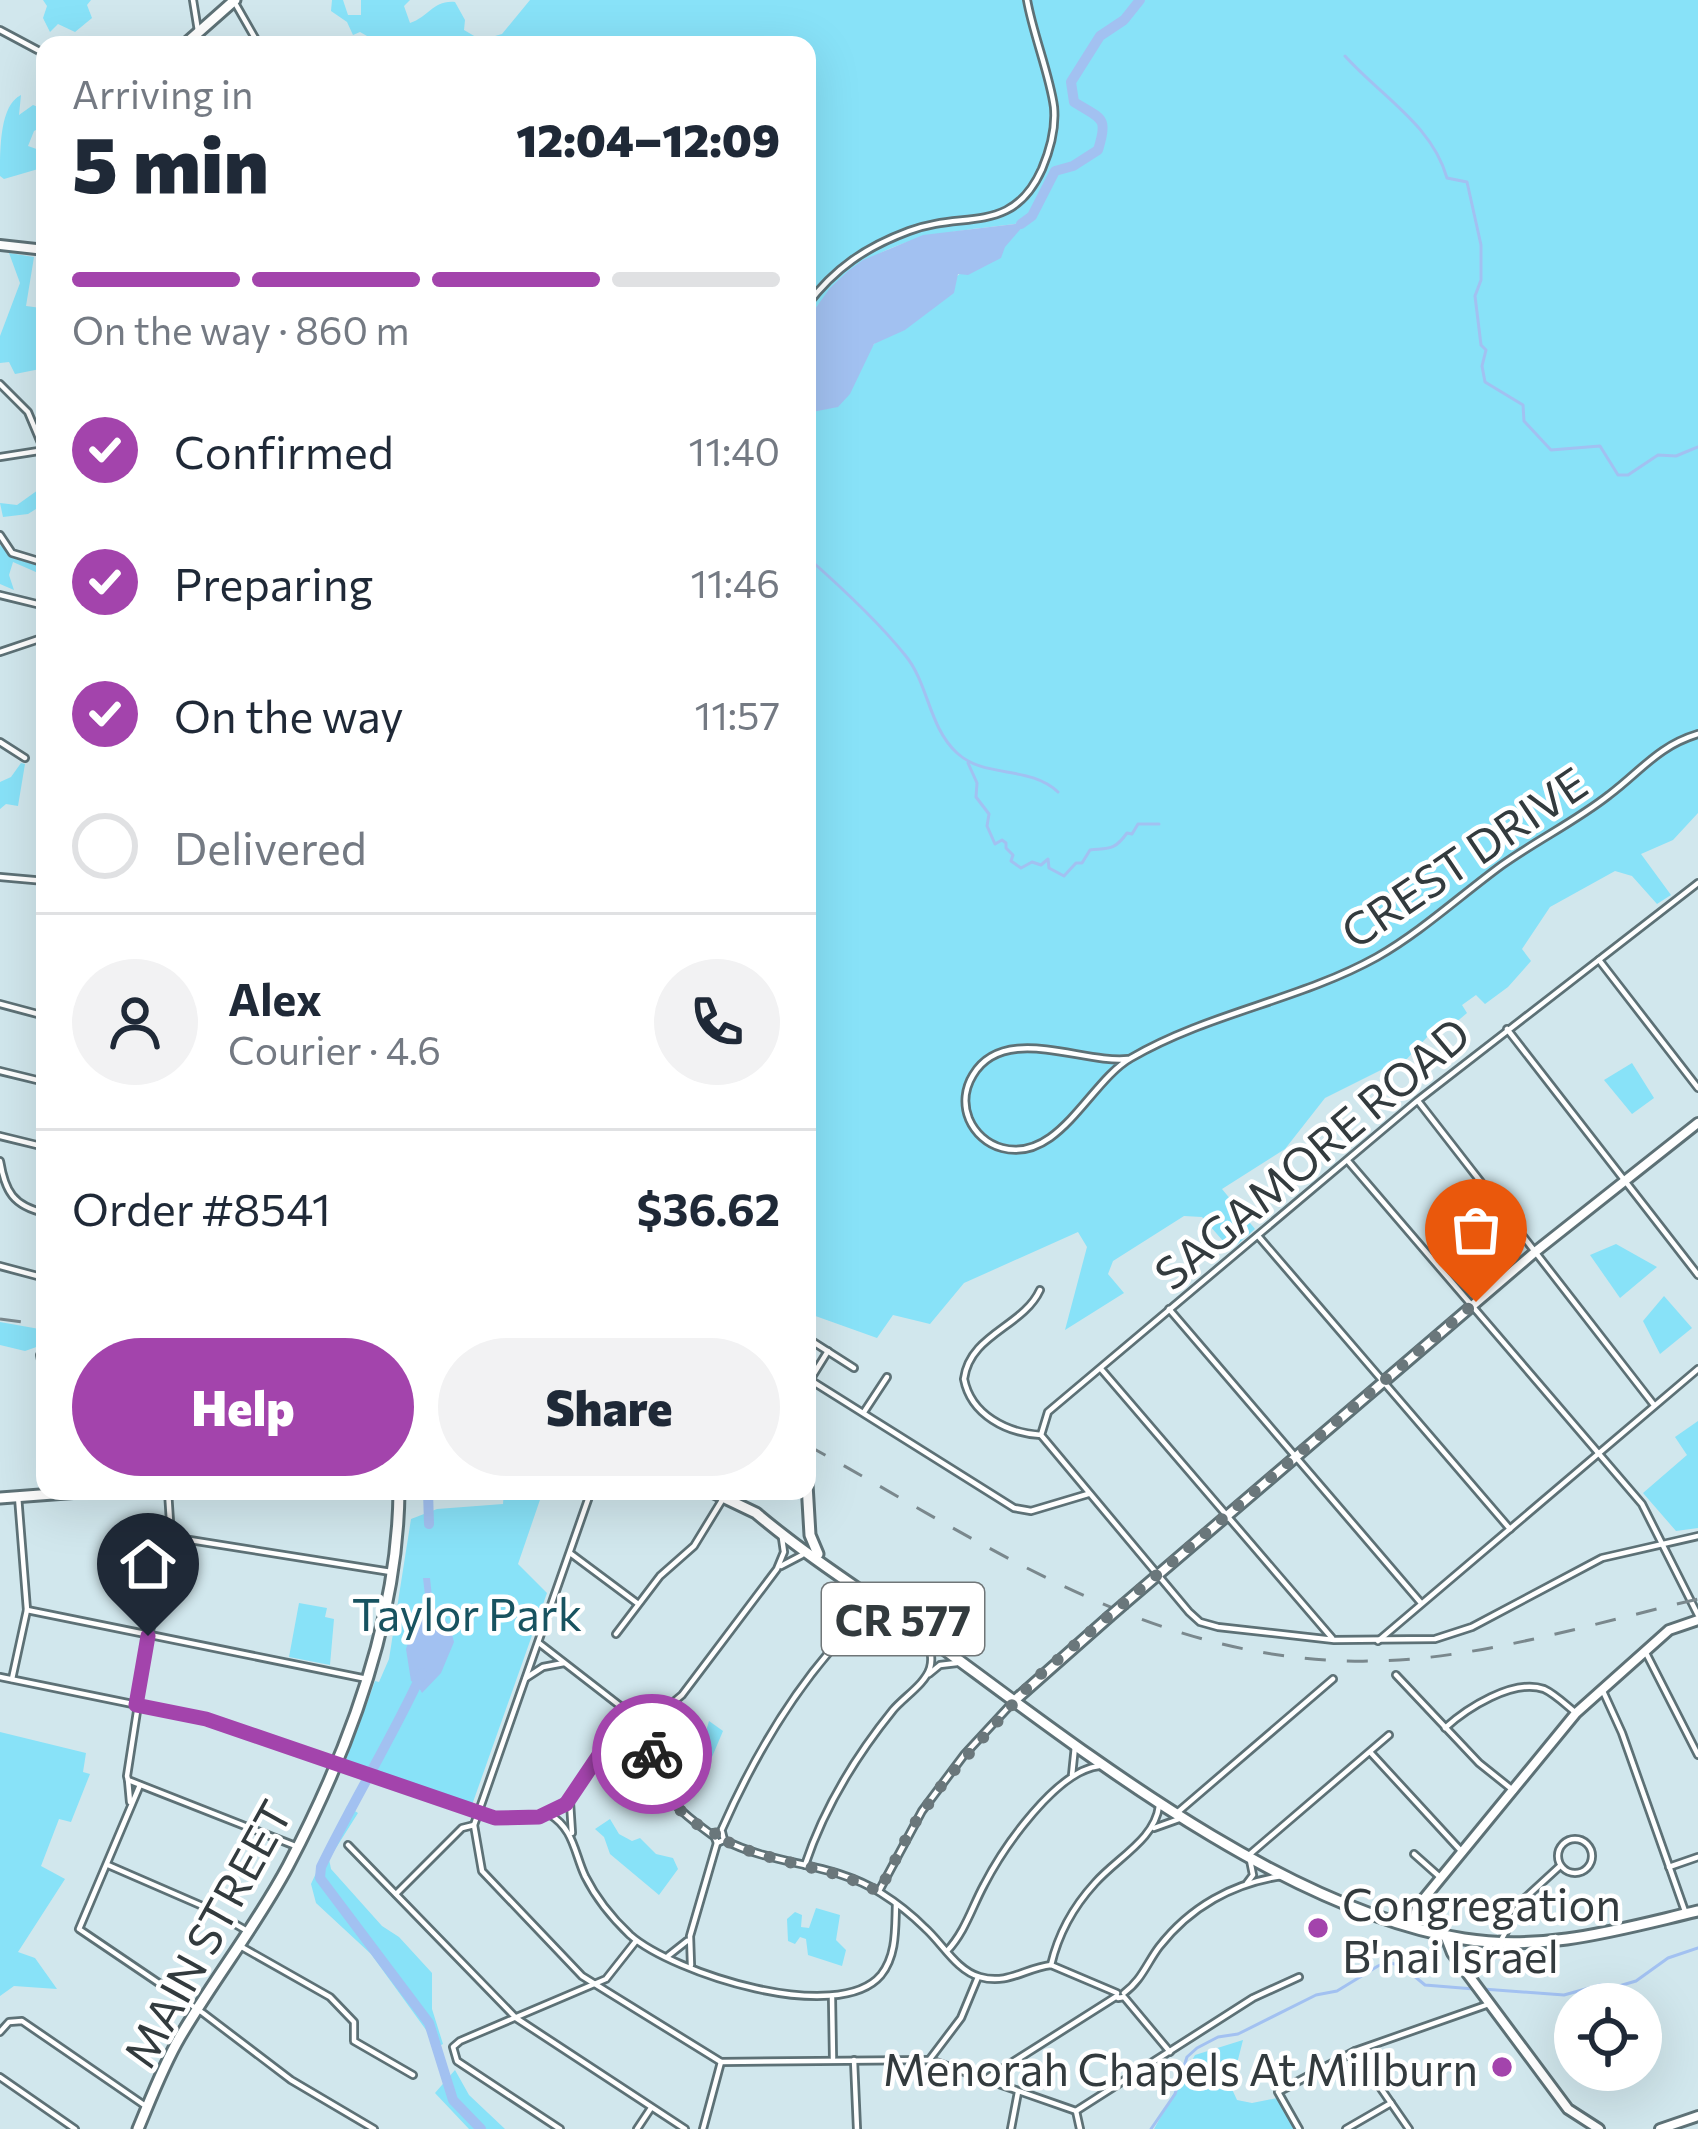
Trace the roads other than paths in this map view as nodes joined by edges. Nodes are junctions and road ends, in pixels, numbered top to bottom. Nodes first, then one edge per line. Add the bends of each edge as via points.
1 (193, 0) edge
2 (1027, 0) edge
3 (235, 1) edge
4 (198, 32) junction
5 (3, 33) edge
6 (194, 36) edge
7 (254, 36) edge
8 (0, 46) edge
9 (36, 50) edge
10 (0, 245) edge
11 (36, 249) edge
12 (816, 295) edge
13 (0, 384) edge
14 (36, 430) edge
15 (36, 451) edge
16 (0, 457) edge
17 (0, 536) edge
18 (36, 560) edge
19 (0, 596) edge
20 (36, 604) edge
21 (36, 640) edge
22 (0, 652) edge
23 (1698, 734) edge
24 (0, 742) edge
25 (25, 758) dead end
26 (0, 877) edge
27 (36, 880) edge
28 (1698, 883) edge
29 (1690, 889) junction
30 (1698, 900) edge
31 (1597, 958) junction
32 (0, 1004) edge
33 (36, 1014) edge
34 (1507, 1029) junction
35 (1128, 1059) junction
36 (0, 1071) edge
37 (36, 1080) edge
38 (1698, 1088) edge
39 (1417, 1101) junction
40 (1698, 1123) edge
41 (0, 1136) edge
42 (36, 1145) edge
43 (1346, 1159) junction
44 (0, 1162) edge
45 (1624, 1180) junction
46 (36, 1210) edge
47 (1258, 1235) junction
48 (1535, 1252) junction
49 (0, 1266) edge
50 (1698, 1275) edge
51 (36, 1276) edge
52 (1040, 1290) dead end
53 (1471, 1306) junction
54 (1169, 1309) junction
55 (816, 1344) edge
56 (828, 1352) junction
57 (816, 1368) edge
58 (854, 1368) dead end
59 (1101, 1369) junction
60 (1698, 1369) edge
61 (887, 1377) dead end
62 (1383, 1382) junction
63 (816, 1384) edge
64 (1654, 1405) junction
65 (864, 1413) junction
66 (1041, 1435) junction
67 (1597, 1453) junction
68 (1296, 1457) junction
69 (1088, 1493) junction
70 (36, 1494) edge
71 (18, 1496) junction
72 (0, 1498) edge
73 (169, 1500) edge
74 (398, 1500) edge
75 (588, 1500) edge
76 (722, 1500) edge
77 (730, 1500) edge
78 (807, 1500) edge
79 (756, 1513) junction
80 (1226, 1516) junction
81 (808, 1522) junction
82 (1510, 1529) junction
83 (780, 1532) junction
84 (1698, 1536) edge
85 (171, 1537) junction
86 (1663, 1541) junction
87 (570, 1552) junction
88 (814, 1556) junction
89 (825, 1562) junction
90 (777, 1569) junction
91 (391, 1572) junction
92 (1158, 1575) junction
93 (861, 1589) junction
94 (638, 1603) junction
95 (1421, 1604) junction
96 (27, 1610) junction
97 (890, 1610) junction
98 (859, 1617) junction
99 (1698, 1618) edge
100 (616, 1634) dead end
101 (148, 1636) junction
102 (926, 1636) junction
103 (1334, 1640) junction
104 (1378, 1641) junction
105 (538, 1643) junction
106 (1645, 1650) junction
107 (566, 1664) junction
108 (966, 1666) junction
109 (1396, 1675) dead end
110 (0, 1676) edge
111 (526, 1678) junction
112 (925, 1678) junction
113 (1333, 1678) dead end
114 (12, 1679) junction
115 (367, 1679) junction
116 (1600, 1688) junction
117 (1015, 1701) junction
118 (136, 1705) junction
119 (628, 1712) junction
120 (1576, 1713) junction
121 (658, 1715) junction
122 (646, 1719) junction
123 (652, 1726) junction
124 (1445, 1728) junction
125 (1389, 1735) dead end
126 (1075, 1746) junction
127 (1370, 1752) junction
128 (1698, 1755) edge
129 (335, 1763) junction
130 (1103, 1766) junction
131 (1071, 1777) junction
132 (128, 1780) junction
133 (140, 1785) junction
134 (1514, 1791) junction
135 (570, 1800) junction
136 (1160, 1802) junction
137 (130, 1808) junction
138 (477, 1813) junction
139 (549, 1814) junction
140 (1181, 1815) junction
141 (474, 1825) junction
142 (1154, 1828) junction
143 (721, 1831) junction
144 (712, 1835) junction
145 (572, 1838) junction
146 (720, 1841) junction
147 (348, 1845) dead end
148 (298, 1847) junction
149 (1463, 1853) junction
150 (1414, 1854) dead end
151 (1250, 1855) junction
152 (1698, 1857) edge
153 (108, 1865) junction
154 (805, 1865) junction
155 (1560, 1866) junction
156 (1669, 1868) junction
157 (1288, 1875) junction
158 (1441, 1878) junction
159 (1247, 1883) junction
160 (879, 1892) junction
161 (396, 1894) junction
162 (896, 1904) junction
163 (1692, 1913) edge
164 (1413, 1926) junction
165 (249, 1932) junction
166 (690, 1936) junction
167 (1445, 1936) junction
168 (637, 1941) junction
169 (1500, 1942) junction
170 (240, 1946) junction
171 (947, 1951) junction
172 (668, 1956) junction
173 (1051, 1965) junction
174 (691, 1966) junction
175 (978, 1977) junction
176 (1299, 1977) dead end
177 (596, 1983) junction
178 (1121, 1995) junction
179 (832, 1998) junction
180 (1487, 2000) junction
181 (198, 2009) junction
182 (516, 2018) junction
183 (0, 2032) edge
184 (1355, 2051) junction
185 (1170, 2052) junction
186 (833, 2060) junction
187 (854, 2060) junction
188 (930, 2060) junction
189 (721, 2062) junction
190 (412, 2075) dead end
191 (0, 2077) edge
192 (986, 2079) junction
193 (1018, 2092) junction
194 (1391, 2103) junction
195 (147, 2107) junction
196 (651, 2108) junction
197 (1076, 2111) junction
198 (1572, 2114) junction
199 (1698, 2116) edge
200 (1666, 2128) edge
201 (75, 2129) edge
202 (138, 2129) edge
203 (374, 2129) edge
204 (560, 2129) edge
205 (637, 2129) edge
206 (685, 2129) edge
207 (703, 2129) edge
208 (856, 2129) edge
209 (1011, 2129) edge
210 (1080, 2129) edge
211 (1299, 2129) edge
212 (1346, 2129) edge
213 (1409, 2129) edge
214 (1580, 2129) edge
215 (1599, 2129) edge

1 - 4 street
2 - 12 street via 1054,103 1047,157 1028,193 1003,214 929,224 864,250
3 - 4 main road
3 - 7 street
4 - 6 main road
5 - 8 street
5 - 9 street
10 - 11 main road
13 - 14 street
15 - 16 street
17 - 18 street via 12,553
19 - 20 street
21 - 22 street
23 - 35 street, CREST DRIVE via 1661,749 1614,792 1379,956
24 - 25 street
26 - 27 street
28 - 29 street, SAGAMORE ROAD
29 - 30 street
29 - 31 street, SAGAMORE ROAD
31 - 34 street, SAGAMORE ROAD
31 - 38 street
32 - 33 street
34 - 39 street, SAGAMORE ROAD
34 - 45 street
35 - 35 street via 1025,1049 990,1058 972,1076 965,1100 972,1125 990,1143 1015,1150 1038,1144
36 - 37 street
39 - 43 street, SAGAMORE ROAD
39 - 48 street
40 - 45 main road, CR 577
41 - 42 street
43 - 47 street, SAGAMORE ROAD
43 - 53 street
44 - 46 street via 13,1198
45 - 48 main road, CR 577
45 - 50 street
47 - 54 street, SAGAMORE ROAD
47 - 62 street
48 - 53 main road, CR 577
48 - 64 street
49 - 51 street
52 - 66 street via 974,1352 964,1379 973,1402 994,1420
53 - 62 main road, CR 577
53 - 67 street
54 - 59 street, SAGAMORE ROAD
54 - 68 street
55 - 56 street
56 - 57 street
56 - 58 street
59 - 66 street, SAGAMORE ROAD via 1048,1412
59 - 80 street
60 - 64 street
61 - 65 street
62 - 68 main road, CR 577
62 - 82 street
63 - 65 street
64 - 67 street
65 - 69 street via 1020,1510
66 - 69 street
67 - 82 street
67 - 86 street
68 - 80 main road, CR 577
68 - 95 street
69 - 92 street
70 - 71 main road
71 - 72 main road
71 - 96 street
73 - 85 street
74 - 91 main road, MAIN STREET
75 - 87 street
76 - 94 street via 694,1546
77 - 79 main road, CR 577
78 - 81 main road, CR 577
79 - 81 main road via 798,1535
79 - 83 main road, CR 577
80 - 92 main road, CR 577
80 - 103 street
81 - 89 main road, CR 577
82 - 95 street
83 - 88 main road, CR 577
83 - 90 street
84 - 86 street
85 - 91 street
85 - 101 street
86 - 99 street
86 - 104 street via 1602,1558 1454,1635
87 - 94 street
87 - 105 street
88 - 89 main road, CR 577
88 - 90 street via 797,1555
89 - 93 main road, CR 577
90 - 121 street
91 - 115 main road, MAIN STREET
92 - 103 street via 1208,1625
92 - 117 main road, CR 577, bridge
93 - 97 main road, CR 577
93 - 98 street
94 - 100 street
95 - 104 street
96 - 101 street
96 - 114 street
97 - 98 street
97 - 102 main road, CR 577
98 - 143 street via 769,1734
99 - 106 main road
101 - 115 street
101 - 118 street
102 - 108 main road, CR 577
102 - 112 street via 932,1661
103 - 104 street
105 - 107 street
105 - 111 street
106 - 116 main road
106 - 128 street
107 - 111 street
107 - 119 street
108 - 112 street via 940,1665
108 - 117 main road, CR 577
109 - 124 street
110 - 114 street
111 - 138 street
112 - 154 street via 852,1766
113 - 140 street
114 - 118 street
115 - 129 main road, MAIN STREET
116 - 120 main road
116 - 156 street
117 - 126 main road
117 - 160 street via 922,1811
118 - 129 street via 206,1719
118 - 132 street
119 - 122 street
119 - 135 street
120 - 124 street via 1532,1688 1482,1700
120 - 134 main road
121 - 122 street
121 - 123 street
122 - 123 street
123 - 144 street via 660,1787
124 - 134 street
125 - 127 street
126 - 130 main road
126 - 131 street
127 - 149 street
127 - 151 street
129 - 138 street
129 - 148 main road, MAIN STREET
130 - 131 street
130 - 136 main road
131 - 171 street via 1011,1842
132 - 133 street
132 - 137 street
133 - 137 street
133 - 148 street
134 - 149 main road
135 - 139 street
135 - 145 street
136 - 140 main road
136 - 142 street
137 - 153 street
138 - 139 street via 507,1820
138 - 141 street
139 - 145 street
140 - 142 street
140 - 151 main road
141 - 161 street
141 - 177 street via 482,1871
142 - 173 street via 1091,1887
143 - 144 street
143 - 146 street
144 - 146 street
145 - 168 street via 595,1893
146 - 154 street
146 - 166 street
147 - 161 street
148 - 165 main road, MAIN STREET
149 - 158 main road
150 - 158 street
151 - 157 main road
151 - 159 street
152 - 156 street
153 - 165 street
153 - 181 street via 79,1929
154 - 160 street
155 - 155 street via 1583,1872 1592,1850 1567,1841
155 - 169 street via 1524,1899
156 - 163 street
157 - 159 street
157 - 164 main road
158 - 164 main road
159 - 178 street via 1175,1929
160 - 162 street
161 - 182 street
162 - 171 street
162 - 179 street via 882,1973 858,1993
163 - 169 main road via 1587,1938
164 - 167 main road
165 - 170 main road, MAIN STREET
166 - 172 street
166 - 174 street
167 - 169 main road
167 - 180 main road
168 - 172 street
168 - 177 street
170 - 181 main road, MAIN STREET
170 - 190 street via 330,1997 354,2022 354,2042
171 - 175 street
172 - 174 street
173 - 175 street via 1012,1979
173 - 178 street
174 - 179 street via 765,1991
175 - 188 street via 962,2018
176 - 185 street
177 - 182 street
177 - 189 street
178 - 185 street
178 - 192 street
179 - 186 street
180 - 184 street
180 - 198 main road
181 - 195 main road, MAIN STREET
181 - 203 street via 291,2080
182 - 196 street
182 - 204 street via 460,2041 453,2052
183 - 195 street via 22,2021
184 - 194 street
184 - 211 street via 1278,2092
185 - 197 street
186 - 187 street
186 - 189 street
187 - 188 street
187 - 208 street
188 - 192 street
189 - 207 street
191 - 201 street
192 - 193 street
193 - 197 street
193 - 209 street
194 - 212 street
194 - 213 street
195 - 202 main road, MAIN STREET
196 - 205 street
196 - 206 street
197 - 210 street
198 - 214 main road
198 - 215 main road
199 - 200 main road

